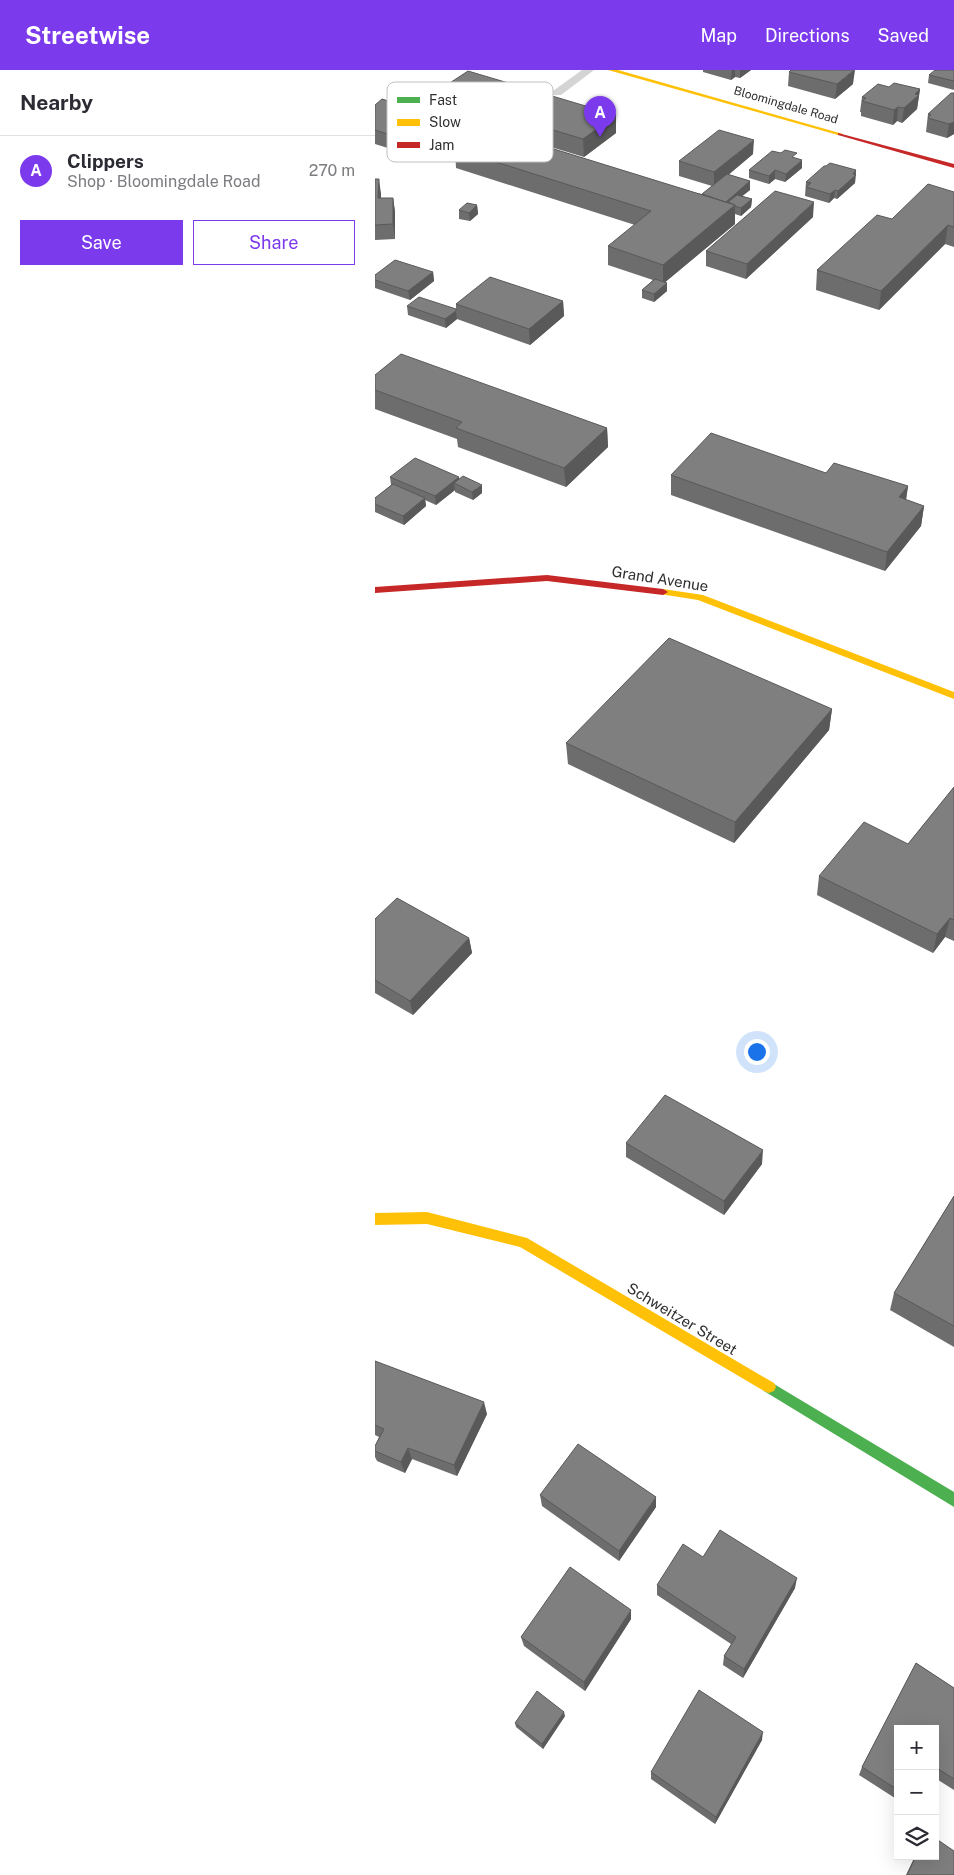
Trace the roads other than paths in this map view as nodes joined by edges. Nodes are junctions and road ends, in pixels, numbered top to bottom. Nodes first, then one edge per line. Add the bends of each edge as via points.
1 (589, 70) edge
2 (611, 70) edge
3 (557, 92) dead end
4 (954, 166) edge
5 (375, 590) edge
6 (954, 696) edge
7 (375, 1219) edge
8 (954, 1500) edge

1 - 3 lane
2 - 4 street, Bloomingdale Road
5 - 6 street, Grand Avenue via 547,578 700,597
7 - 8 street, Schweitzer Street via 427,1218 523,1242

